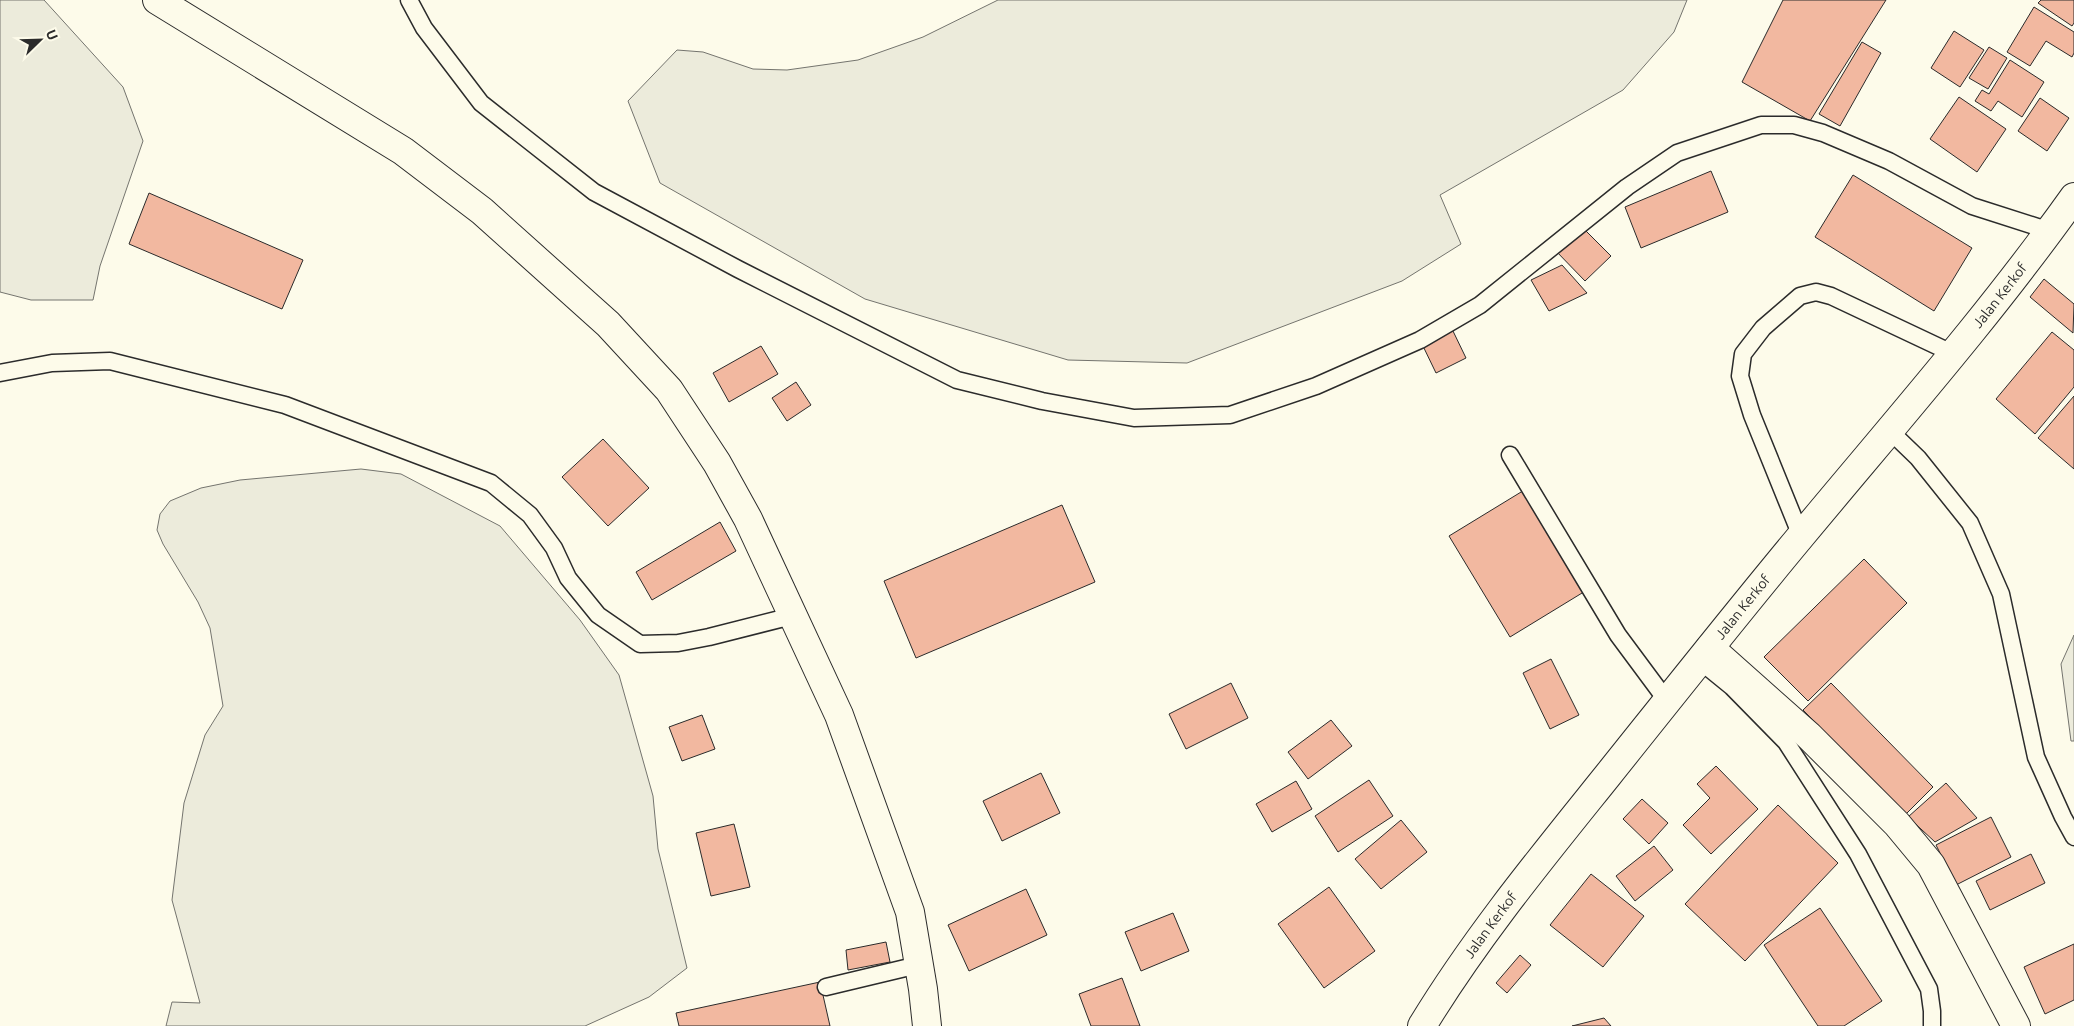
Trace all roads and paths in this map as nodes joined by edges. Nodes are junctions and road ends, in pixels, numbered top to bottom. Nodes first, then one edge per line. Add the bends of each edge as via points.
1 (157, 0) edge
2 (409, 0) edge
3 (2074, 197) edge
4 (2050, 231) junction
5 (1954, 354) junction
6 (0, 373) edge
7 (1890, 430) junction
8 (1510, 455) dead end
9 (1800, 536) junction
10 (792, 616) junction
11 (1705, 655) junction
12 (1667, 701) junction
13 (2074, 837) edge
14 (918, 964) junction
15 (826, 987) dead end
16 (927, 1026) edge
17 (1422, 1026) edge
18 (1932, 1026) edge
19 (2016, 1026) edge

1 - 10 street via 403,151 482,211 608,324 669,390 716,463 748,519
2 - 4 lane via 424,28 481,103 594,192 956,380 1042,401 1134,418 1230,415 1316,386 1420,340 1480,305 1620,192 1677,153 1761,125 1794,125 1823,133 1889,161 1972,206
3 - 4 street, Jalan Kerkof
4 - 5 street, Jalan Kerkof
5 - 7 street, Jalan Kerkof
5 - 9 lane via 1816,292 1800,296 1763,328 1743,354 1740,376
6 - 10 lane via 52,363 110,361 285,405 491,483 530,515 554,548 568,578 598,615 640,644 678,643
7 - 9 street, Jalan Kerkof
7 - 13 lane via 1918,458 1970,523 2001,594 2036,757
8 - 12 lane via 1618,635
9 - 11 street, Jalan Kerkof
10 - 14 street via 839,714 894,865 910,912
11 - 12 street, Jalan Kerkof
11 - 18 lane via 1786,742 1858,854 1929,988
11 - 19 street via 1809,736 1897,824 1931,864
12 - 17 street, Jalan Kerkof via 1510,897 1440,995
14 - 15 lane
14 - 16 street

